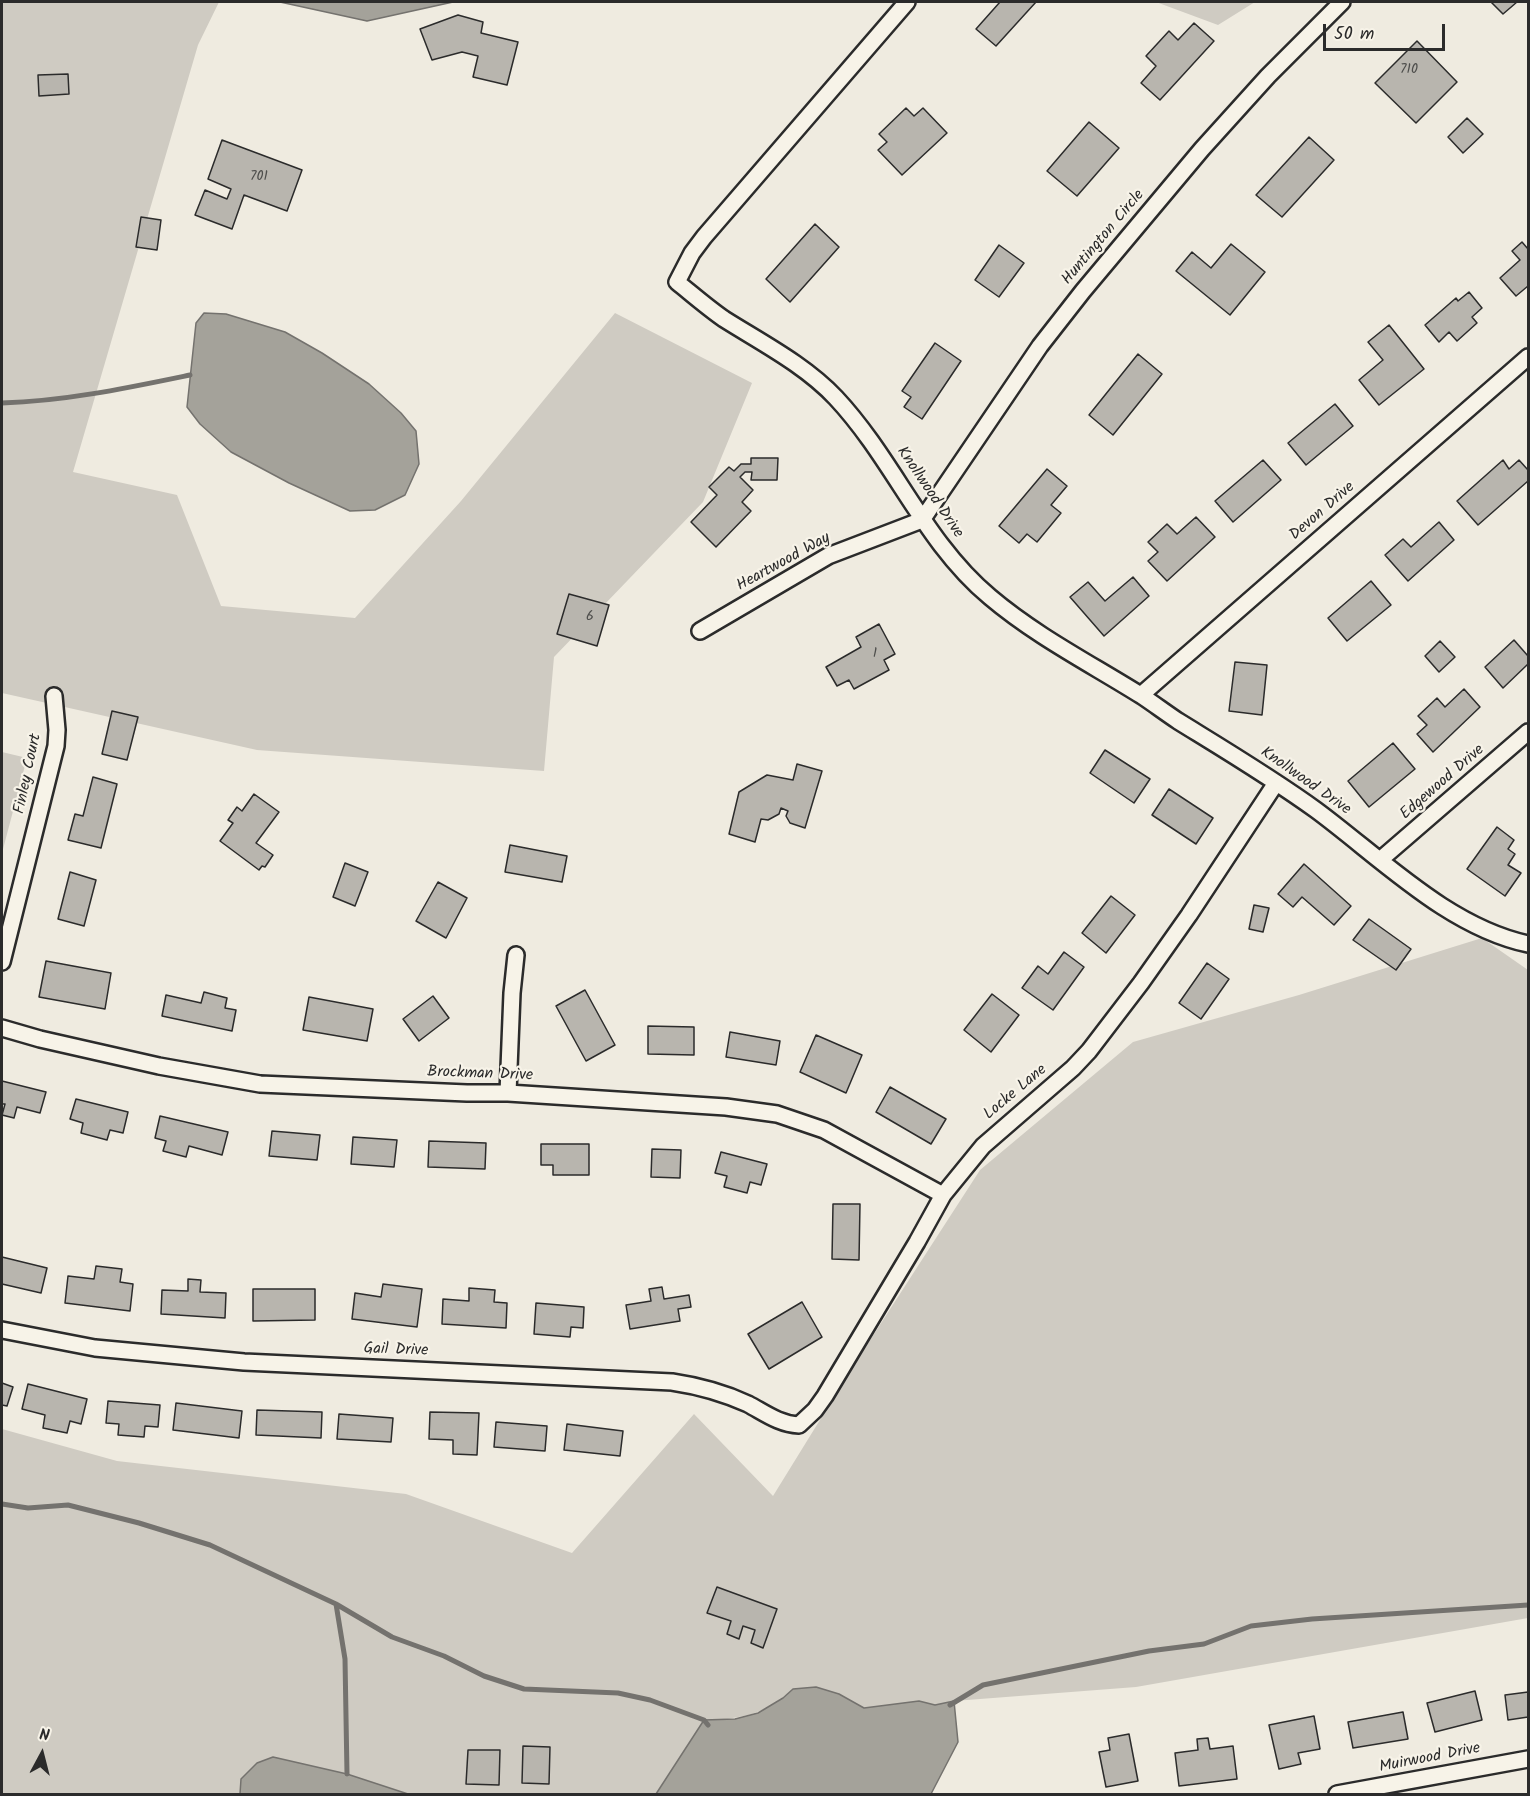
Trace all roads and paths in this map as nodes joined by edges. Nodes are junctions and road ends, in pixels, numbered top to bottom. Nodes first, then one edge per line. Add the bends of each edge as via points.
1 (907, 2) edge
2 (1342, 2) edge
3 (1528, 357) edge
4 (922, 520) junction
5 (700, 631) dead end
6 (1142, 695) junction
7 (54, 696) dead end
8 (1528, 732) edge
9 (1276, 783) junction
10 (1380, 860) junction
11 (1528, 944) edge
12 (516, 956) dead end
13 (2, 962) edge
14 (2, 1028) edge
15 (508, 1093) junction
16 (943, 1195) junction
17 (2, 1330) edge
18 (784, 1423) joint
19 (1528, 1759) edge
20 (1337, 1794) edge

1 - 4 street, Knollwood Drive via 704,237 677,282 835,396 883,457
2 - 4 street, Huntington Circle via 1202,149 1083,291 1040,346
3 - 6 street, Devon Drive
4 - 5 street, Heartwood Way via 828,556
4 - 6 street, Knollwood Drive via 971,581 993,599
6 - 9 street, Knollwood Drive
7 - 13 street, Finley Court via 56,746
8 - 10 street, Edgewood Drive
9 - 10 street, Knollwood Drive
9 - 16 street, Locke Lane via 1189,915 1089,1051 983,1146
10 - 11 street, Knollwood Drive via 1444,907 1486,930
12 - 15 street
14 - 15 street, Brockman Drive via 159,1066 260,1084
15 - 16 street, Brockman Drive via 726,1107 777,1114 824,1130
16 - 18 street, Locke Lane via 815,1410 799,1425
17 - 18 street, Gail Drive via 95,1348 232,1362 672,1382 722,1394
19 - 20 street, Muirwood Drive

